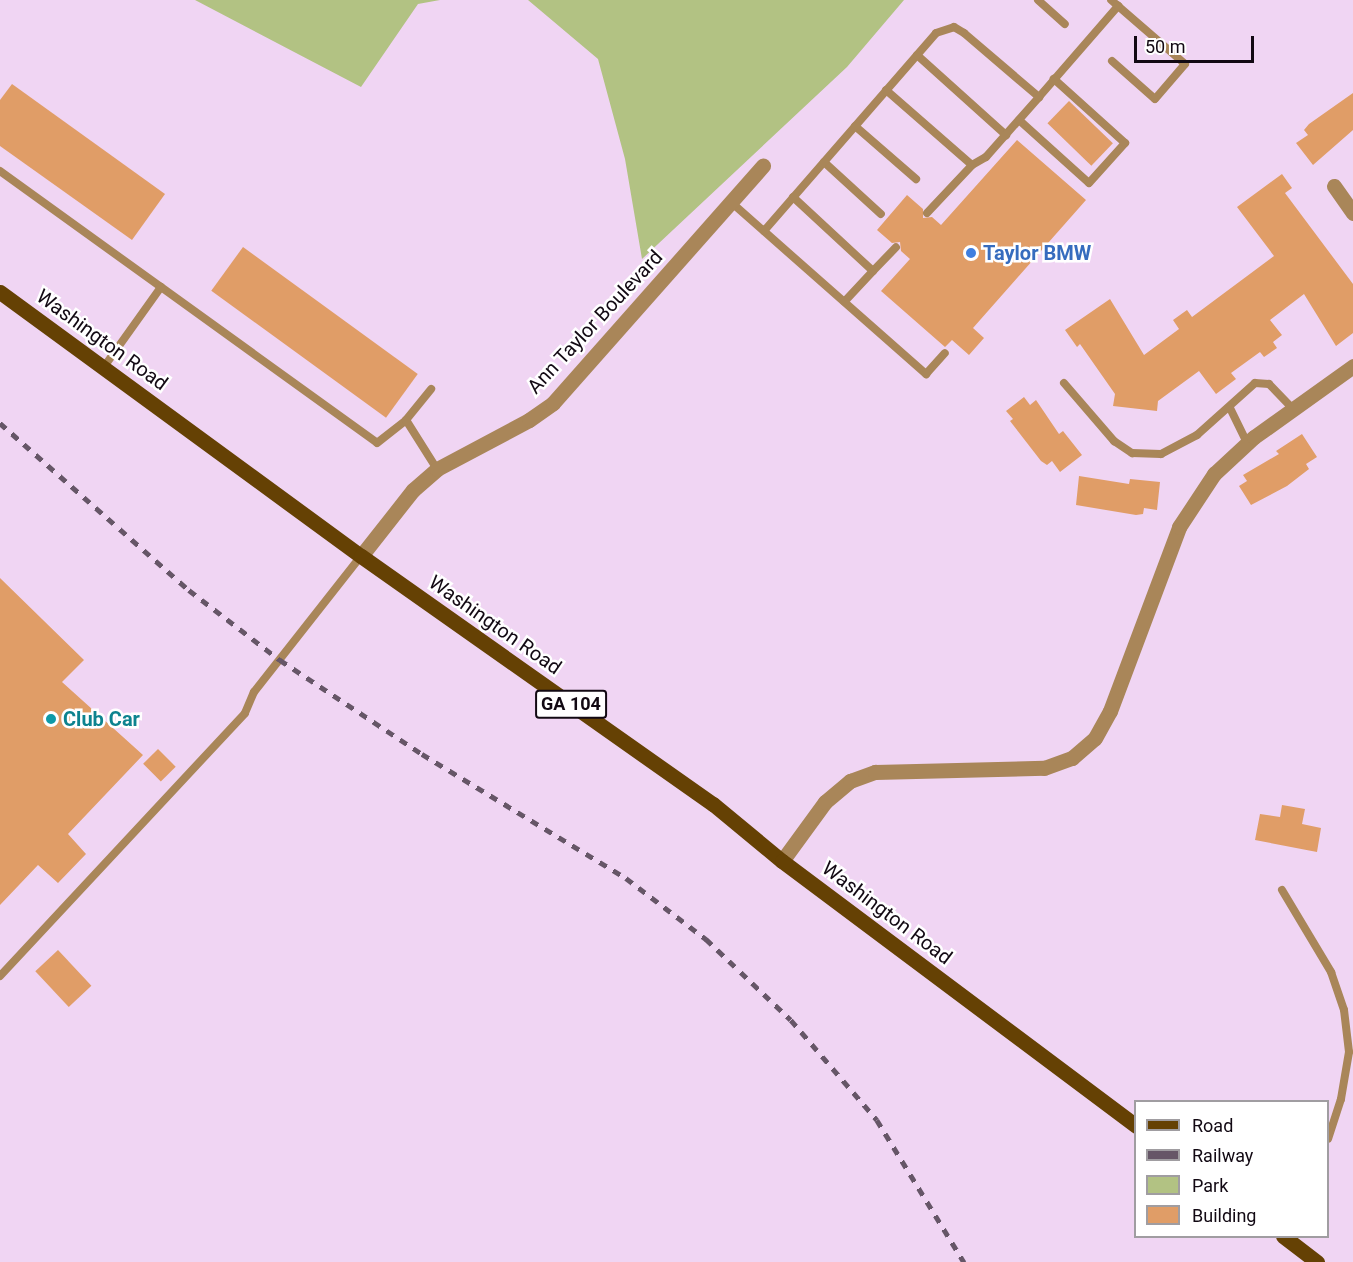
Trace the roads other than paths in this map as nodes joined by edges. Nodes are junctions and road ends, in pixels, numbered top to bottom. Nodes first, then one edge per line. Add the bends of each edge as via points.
1 (1038, 0) edge
2 (1111, 0) edge
3 (1118, 6) junction
4 (1065, 24) dead end
5 (917, 55) junction
6 (1112, 61) dead end
7 (1054, 79) junction
8 (886, 90) junction
9 (1039, 97) junction
10 (1019, 120) junction
11 (855, 126) junction
12 (1006, 135) junction
13 (824, 162) junction
14 (972, 165) junction
15 (763, 166) dead end
16 (0, 171) edge
17 (916, 179) dead end
18 (1334, 186) dead end
19 (793, 197) junction
20 (732, 203) junction
21 (927, 213) dead end
22 (1353, 213) edge
23 (881, 214) dead end
24 (764, 231) junction
25 (896, 247) dead end
26 (873, 271) junction
27 (161, 287) junction
28 (0, 292) edge
29 (844, 302) junction
30 (945, 353) dead end
31 (1353, 366) edge
32 (104, 367) junction
33 (1064, 383) dead end
34 (431, 389) dead end
35 (1230, 408) junction
36 (1293, 409) junction
37 (406, 420) junction
38 (1247, 443) junction
39 (437, 468) junction
40 (361, 556) junction
41 (782, 861) junction
42 (1282, 890) dead end
43 (0, 976) edge
44 (1134, 1125) edge
45 (1329, 1135) edge
46 (1285, 1238) edge
47 (1315, 1261) edge

1 - 4 lane
2 - 3 lane
3 - 6 lane via 1185,64 1155,99
3 - 7 lane
5 - 8 lane
5 - 9 lane via 936,33 954,27
5 - 12 lane
7 - 9 lane
7 - 10 lane via 1125,143 1089,183
8 - 11 lane
8 - 14 lane
9 - 10 lane
10 - 12 lane
11 - 13 lane
11 - 17 lane
12 - 14 lane via 986,157
13 - 19 lane
13 - 23 lane
14 - 21 lane
15 - 20 street, Ann Taylor Boulevard
16 - 27 lane
18 - 22 street
19 - 24 lane
19 - 26 lane
20 - 24 lane
20 - 39 street, Ann Taylor Boulevard via 553,403 530,420
24 - 29 lane
25 - 26 lane
26 - 29 lane
27 - 32 lane
27 - 37 lane via 377,443
28 - 32 main road, Washington Road / GA 104
29 - 30 lane via 926,374
31 - 36 street
32 - 40 main road, Washington Road / GA 104
33 - 35 lane via 1114,441 1132,453 1161,454 1197,435
34 - 37 lane
35 - 36 lane via 1256,383 1269,384
35 - 38 lane
36 - 38 street
37 - 39 lane
38 - 41 street via 1215,474 1179,527 1110,711 1095,738 1072,758 1044,768 875,772 850,781 825,802
39 - 40 street, Ann Taylor Boulevard via 413,490
40 - 41 main road, Washington Road / GA 104 via 713,804
40 - 43 lane via 254,692 245,713
41 - 44 main road, Washington Road / GA 104
42 - 45 lane via 1331,972 1344,1010 1349,1052 1341,1099
46 - 47 main road

